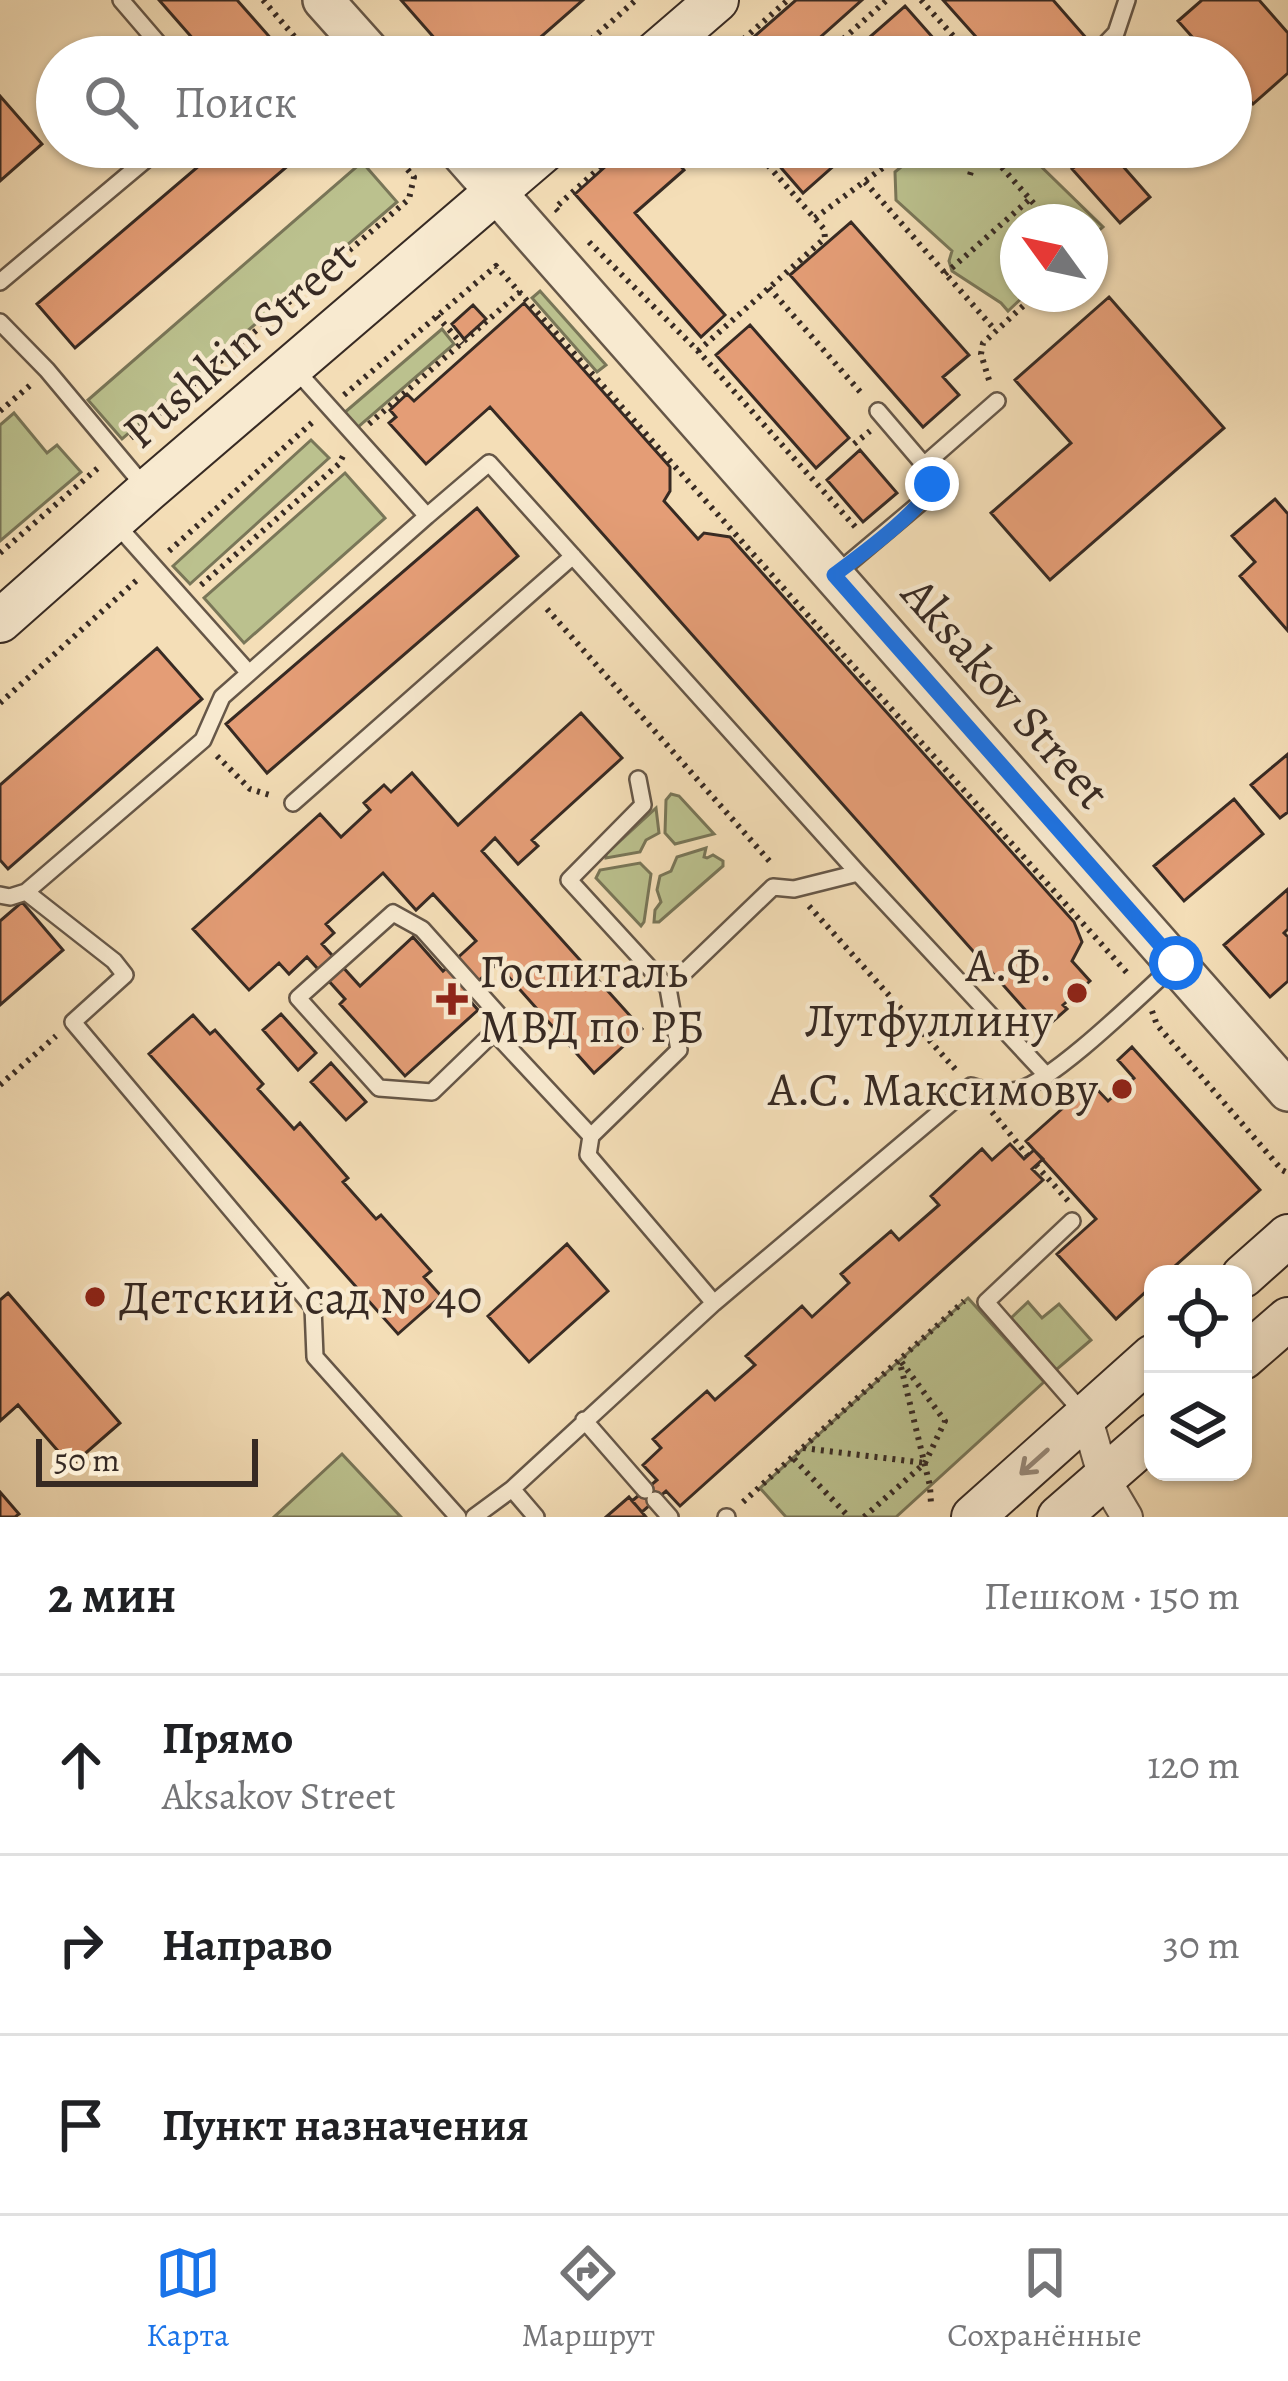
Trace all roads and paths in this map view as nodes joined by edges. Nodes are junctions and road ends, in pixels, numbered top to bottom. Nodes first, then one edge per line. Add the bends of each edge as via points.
1 (121, 0) edge
2 (263, 0) edge
3 (323, 0) edge
4 (636, 0) edge
5 (717, 0) edge
6 (788, 0) edge
7 (887, 0) edge
8 (921, 0) edge
9 (1127, 0) edge
10 (152, 36) edge
11 (294, 36) edge
12 (355, 36) edge
13 (595, 36) edge
14 (675, 36) edge
15 (747, 36) edge
16 (847, 36) edge
17 (953, 36) edge
18 (1113, 36) edge
19 (136, 168) edge
20 (407, 168) edge
21 (474, 168) edge
22 (523, 168) edge
23 (600, 168) edge
24 (771, 168) edge
25 (883, 168) edge
26 (973, 168) edge
27 (1000, 168) edge
28 (970, 175) dead end
29 (865, 182) junction
30 (495, 191) junction
31 (1030, 200) junction
32 (1034, 204) edge
33 (555, 208) dead end
34 (815, 218) junction
35 (945, 274) junction
36 (0, 282) edge
37 (769, 288) junction
38 (520, 292) junction
39 (1016, 312) edge
40 (437, 316) junction
41 (0, 322) edge
42 (995, 330) junction
43 (462, 344) junction
44 (698, 351) dead end
45 (293, 366) junction
46 (47, 370) junction
47 (997, 400) joint
48 (328, 408) junction
49 (0, 411) edge
50 (878, 411) joint
51 (355, 437) junction
52 (114, 453) junction
53 (924, 464) junction
54 (148, 490) junction
55 (427, 516) junction
56 (114, 521) junction
57 (0, 553) edge
58 (573, 556) junction
59 (153, 565) junction
60 (834, 575) junction
61 (532, 593) junction
62 (184, 600) junction
63 (0, 621) edge
64 (249, 673) junction
65 (0, 703) edge
66 (202, 740) junction
67 (638, 779) dead end
68 (293, 803) joint
69 (858, 873) junction
70 (794, 890) junction
71 (26, 892) junction
72 (0, 895) edge
73 (1176, 963) junction
74 (668, 988) junction
75 (1144, 992) junction
76 (73, 1022) junction
77 (494, 1032) junction
78 (1047, 1076) junction
79 (0, 1085) edge
80 (971, 1086) junction
81 (1288, 1091) edge
82 (591, 1136) junction
83 (1028, 1156) dead end
84 (1036, 1166) dead end
85 (1288, 1173) edge
86 (1071, 1213) joint
87 (1288, 1236) edge
88 (1252, 1268) edge
89 (968, 1298) dead end
90 (714, 1303) junction
91 (1288, 1319) edge
92 (1252, 1350) edge
93 (900, 1360) junction
94 (1144, 1364) edge
95 (1086, 1416) junction
96 (584, 1420) junction
97 (1144, 1443) edge
98 (803, 1448) junction
99 (793, 1458) junction
100 (925, 1463) junction
101 (1104, 1478) junction
102 (512, 1489) junction
103 (931, 1504) dead end
104 (458, 1517) edge
105 (474, 1517) edge
106 (536, 1517) edge
107 (670, 1517) edge
108 (726, 1517) edge
109 (849, 1517) edge
110 (864, 1517) edge
111 (974, 1517) edge
112 (1059, 1517) edge
113 (1127, 1517) edge

1 - 10 lane
2 - 11 path
3 - 12 street
4 - 13 path
5 - 14 main road
6 - 15 path
7 - 16 path
8 - 17 path
9 - 18 lane
19 - 36 lane
20 - 52 path via 414,176 410,199
21 - 30 street, Aksakov Street
22 - 30 main road, Pushkin Street
23 - 33 path
24 - 34 path
25 - 29 path
26 - 28 path
27 - 31 path
29 - 34 path
29 - 35 path
30 - 45 main road, Pushkin Street
30 - 60 street, Aksakov Street
31 - 32 path
31 - 35 path
34 - 37 path via 825,238
35 - 42 path
37 - 44 path
37 - 50 path
38 - 40 path via 496,266
38 - 43 path
38 - 75 path
39 - 42 path
40 - 43 path
40 - 48 path
41 - 46 lane
42 - 47 path via 980,354
43 - 51 path
45 - 48 lane
45 - 54 main road, Pushkin Street
46 - 49 path
46 - 52 lane
47 - 53 lane
48 - 51 lane
48 - 59 path
50 - 53 lane
51 - 55 lane
51 - 62 path via 339,464
52 - 54 lane
52 - 57 path
53 - 60 lane via 932,478 925,499
54 - 56 main road, Pushkin Street
55 - 58 lane via 489,463
55 - 64 lane
56 - 59 lane
56 - 63 main road, Pushkin Street
58 - 61 lane
58 - 69 lane
59 - 62 lane
59 - 65 path
60 - 73 street, Aksakov Street
61 - 68 lane
61 - 70 path
62 - 64 lane
64 - 66 lane via 222,697
66 - 68 path via 250,789
66 - 71 lane
67 - 74 lane via 643,805 569,880
69 - 70 lane
69 - 78 lane
70 - 74 lane via 773,887
70 - 80 path
71 - 72 lane
71 - 76 lane via 125,975
73 - 75 lane
73 - 81 street, Aksakov Street
74 - 82 lane via 680,1050
75 - 78 lane
75 - 85 path via 1157,1024
76 - 79 path
76 - 104 lane via 313,1307 315,1357
77 - 77 lane via 432,1092 380,1088 298,998 393,914 422,929 474,985 498,1014
77 - 82 lane
78 - 80 lane via 1019,1090
80 - 83 path
80 - 90 lane
82 - 90 lane via 588,1155
84 - 86 path
86 - 95 lane via 986,1302
87 - 88 main road
89 - 93 path
90 - 96 lane
91 - 92 main road
93 - 98 path
93 - 100 path
93 - 100 path via 945,1421
94 - 95 main road
95 - 101 street
95 -> 111 main road
96 - 102 lane
96 - 107 lane
97 - 101 main road
98 - 99 path
98 - 100 path
99 - 108 path
99 - 109 path
100 - 103 path
100 - 110 path
101 - 112 main road
101 - 113 street
102 - 105 lane
102 - 106 lane

